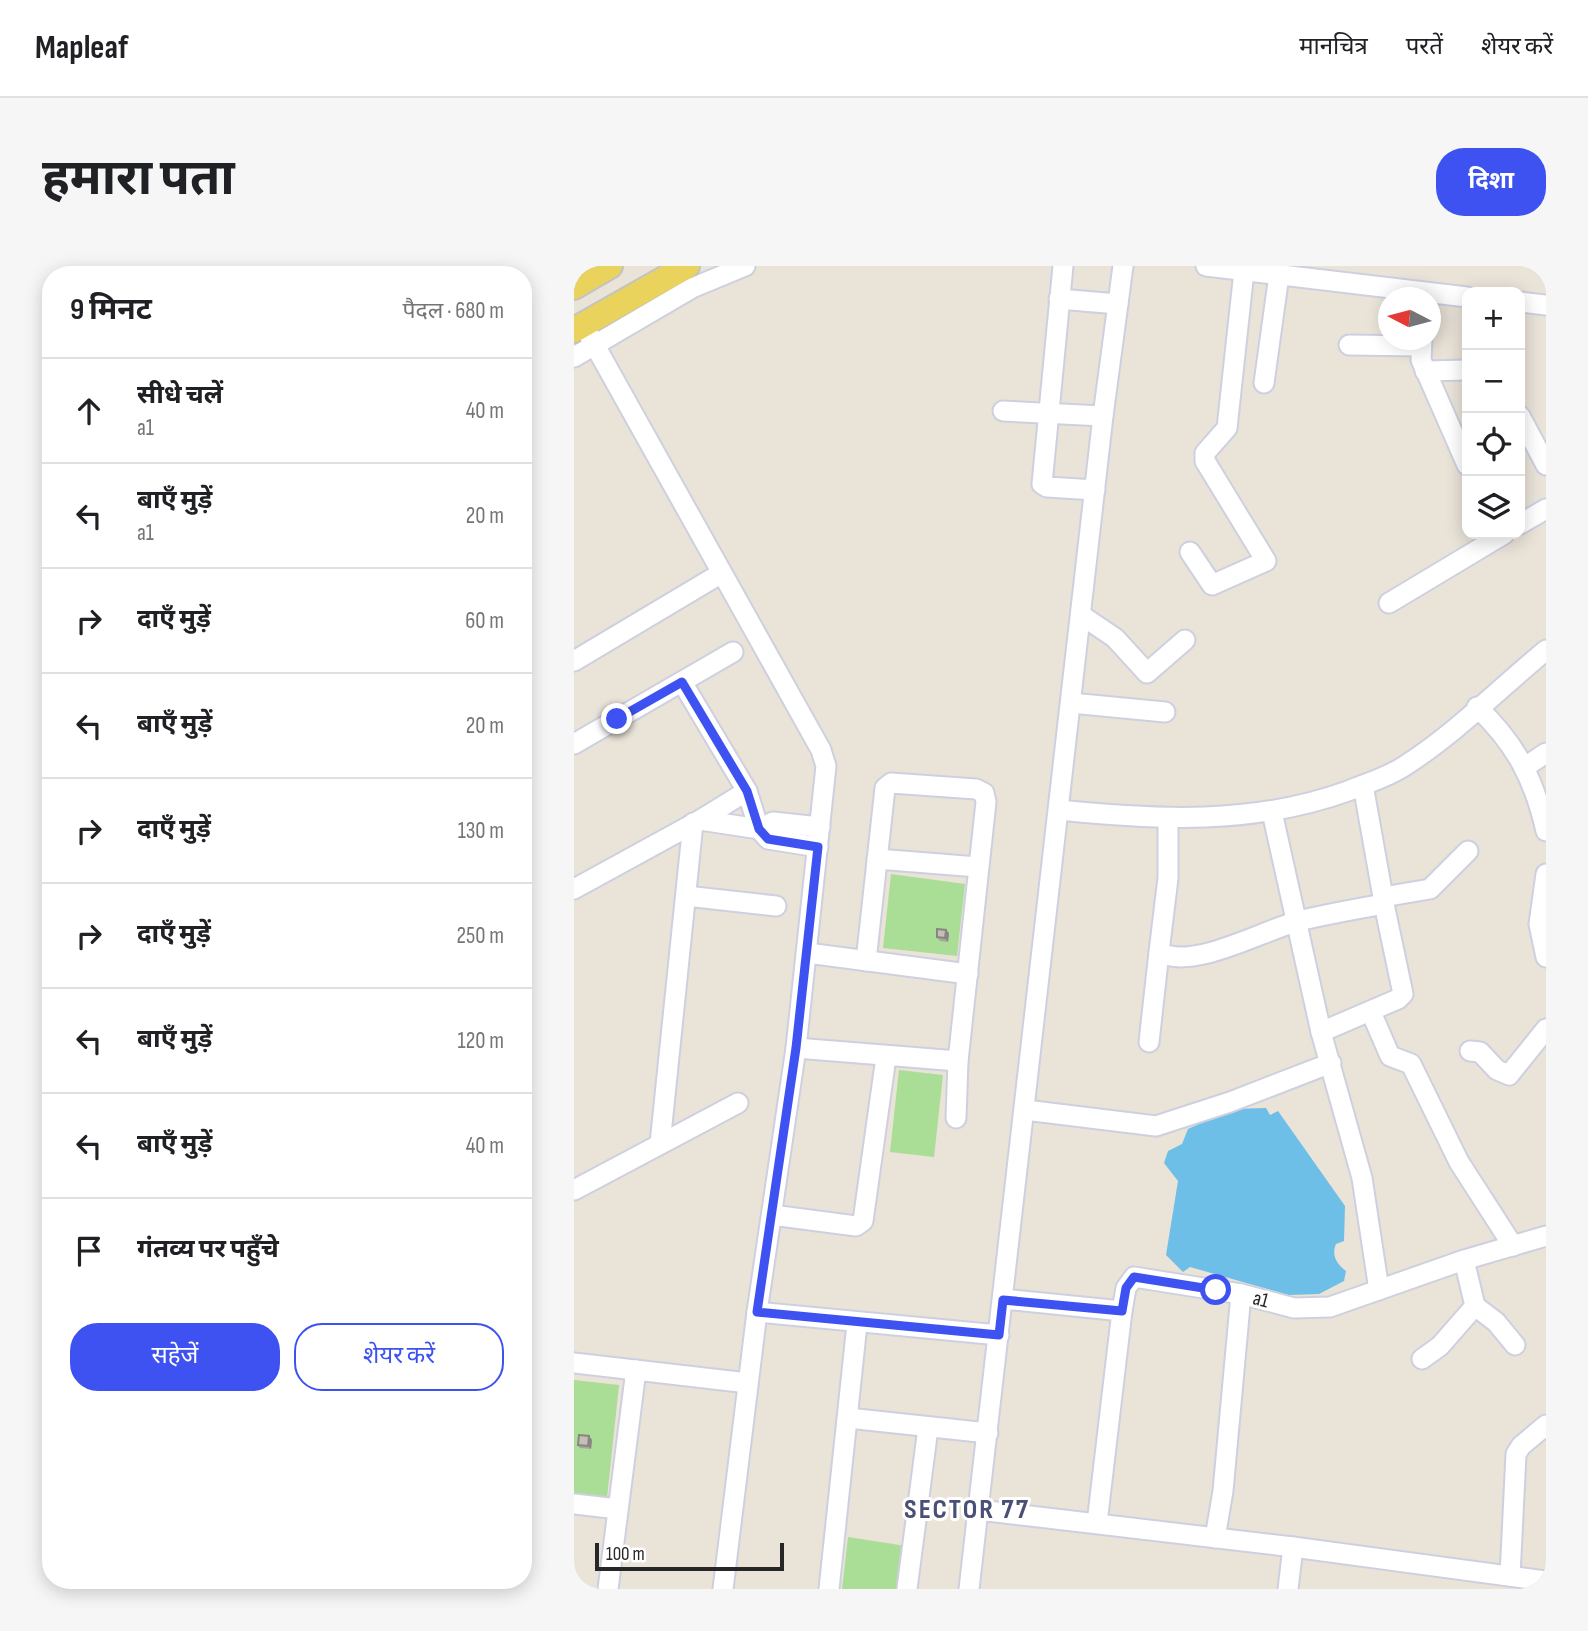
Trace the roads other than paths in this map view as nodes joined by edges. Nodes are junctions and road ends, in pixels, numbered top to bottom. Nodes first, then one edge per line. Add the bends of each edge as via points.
1 (610, 266) edge
2 (687, 266) edge
3 (745, 266) edge
4 (1063, 266) edge
5 (1123, 266) edge
6 (1206, 266) edge
7 (1244, 271) junction
8 (1279, 275) junction
9 (574, 287) edge
10 (1378, 288) edge
11 (1441, 296) edge
12 (1462, 297) edge
13 (1059, 299) junction
14 (1525, 303) edge
15 (1118, 304) junction
16 (1546, 305) edge
17 (584, 333) edge
18 (1378, 344) edge
19 (1349, 345) dead end
20 (1422, 350) edge
21 (574, 357) edge
22 (1462, 370) edge
23 (1425, 371) junction
24 (1264, 383) dead end
25 (1003, 411) dead end
26 (1049, 413) junction
27 (1103, 416) junction
28 (1525, 425) edge
29 (1462, 454) edge
30 (1546, 465) edge
31 (1095, 490) junction
32 (1546, 509) edge
33 (1525, 521) edge
34 (1496, 539) edge
35 (1190, 552) dead end
36 (720, 574) junction
37 (1389, 603) dead end
38 (1081, 615) junction
39 (1185, 640) dead end
40 (1546, 650) edge
41 (733, 652) dead end
42 (574, 661) edge
43 (682, 682) junction
44 (1072, 703) junction
45 (1477, 708) junction
46 (1165, 712) dead end
47 (574, 744) edge
48 (1546, 753) edge
49 (1525, 767) junction
50 (1363, 785) junction
51 (747, 791) junction
52 (1059, 810) junction
53 (1272, 812) junction
54 (1168, 818) junction
55 (697, 822) junction
56 (820, 827) junction
57 (759, 829) junction
58 (1546, 831) edge
59 (818, 847) junction
60 (1468, 851) dead end
61 (877, 859) junction
62 (978, 867) junction
63 (1545, 882) edge
64 (574, 890) edge
65 (686, 896) junction
66 (1384, 900) junction
67 (776, 906) dead end
68 (1295, 922) junction
69 (1159, 952) junction
70 (807, 953) junction
71 (1546, 957) edge
72 (866, 961) junction
73 (968, 974) junction
74 (1371, 1012) junction
75 (1546, 1029) edge
76 (1321, 1032) junction
77 (1149, 1042) dead end
78 (796, 1048) junction
79 (1470, 1051) dead end
80 (886, 1057) junction
81 (958, 1060) junction
82 (1331, 1062) junction
83 (737, 1103) dead end
84 (1025, 1110) junction
85 (956, 1118) dead end
86 (660, 1144) junction
87 (574, 1190) edge
88 (772, 1215) junction
89 (1546, 1236) edge
90 (1513, 1246) junction
91 (1464, 1260) junction
92 (1379, 1290) junction
93 (1241, 1294) junction
94 (1003, 1300) junction
95 (1475, 1306) junction
96 (1122, 1311) junction
97 (757, 1312) junction
98 (857, 1324) junction
99 (999, 1335) junction
100 (1515, 1345) dead end
101 (1422, 1359) dead end
102 (574, 1363) edge
103 (636, 1370) junction
104 (748, 1383) junction
105 (849, 1418) junction
106 (1546, 1425) edge
107 (928, 1428) junction
108 (988, 1433) junction
109 (574, 1504) edge
110 (618, 1509) junction
111 (979, 1510) junction
112 (1097, 1523) junction
113 (1215, 1538) junction
114 (1293, 1547) junction
115 (1510, 1576) junction
116 (1546, 1581) edge
117 (608, 1589) edge
118 (723, 1589) edge
119 (829, 1589) edge
120 (907, 1589) edge
121 (969, 1589) edge
122 (1288, 1589) edge

1 - 9 main road
2 - 17 main road
3 - 17 street
4 - 13 street
5 - 15 street
6 - 7 street
7 - 8 street
7 - 35 street via 1229,417 1224,434 1205,453 1205,461 1266,561 1212,585
8 - 10 street
8 - 24 street
11 - 12 street
13 - 15 street
13 - 26 street
14 - 16 street
15 - 27 street
17 - 21 street
17 - 36 street
18 - 19 street
20 - 23 street
22 - 23 street
23 - 29 street
25 - 26 street
26 - 27 street
26 - 31 street via 1042,484
27 - 31 street
28 - 30 street
31 - 38 street
32 - 33 street
34 - 37 street
36 - 42 street
36 - 56 street via 821,750 825,781
38 - 39 street via 1115,638 1147,673
38 - 44 street
40 - 45 street
41 - 43 street
43 - 47 street
43 - 51 street
44 - 46 street
44 - 52 street
45 - 49 street via 1504,733
45 - 50 street via 1404,767
48 - 49 street
49 - 58 street
50 - 53 street
50 - 66 street
51 - 55 street
51 - 57 street
52 - 54 street
52 - 84 street
53 - 54 street
53 - 68 street
54 - 69 street via 1168,878
55 - 57 street
55 - 64 street
55 - 65 street
56 - 57 street via 773,822
56 - 59 street
57 - 59 street via 768,839
59 - 70 street
60 - 66 street via 1430,889
61 - 62 street
61 - 62 street via 883,798 891,783 976,789 984,793 986,802
61 - 72 street
62 - 73 street
63 - 71 street via 1539,924
65 - 67 street
65 - 86 street
66 - 68 street
66 - 74 street via 1403,994
68 - 69 street via 1189,957
68 - 76 street
69 - 77 street
70 - 72 street
70 - 78 street
72 - 73 street
73 - 81 street
74 - 76 street
74 - 90 street via 1390,1056 1411,1064 1475,1192
75 - 79 street via 1509,1075 1501,1074 1480,1052
76 - 82 street
78 - 80 street
78 - 88 street
80 - 81 street
80 - 88 street via 863,1221 856,1226
81 - 85 street
82 - 84 street via 1156,1126
82 - 92 street via 1362,1178
83 - 86 street
84 - 94 street
86 - 87 street
88 - 97 street
89 - 90 street, a1
90 - 91 street, a1
91 - 92 street, a1
91 - 95 street
92 - 93 street, a1 via 1311,1309
93 - 96 street, a1 via 1134,1277 1126,1288
93 - 113 street
94 - 96 street
94 - 99 street
95 - 100 street
95 - 101 street via 1440,1346
96 - 112 street, a1
97 - 98 street
97 - 104 street
98 - 99 street
98 - 105 street
99 - 108 street
102 - 103 street
103 - 104 street
103 - 110 street
104 - 118 street
105 - 107 street
105 - 119 street
106 - 115 street via 1517,1454
107 - 108 street
107 - 120 street
108 - 111 street
109 - 110 street
110 - 117 street
111 - 112 street
111 - 121 street
112 - 113 street
113 - 114 street
114 - 115 street
114 - 122 street
115 - 116 street

